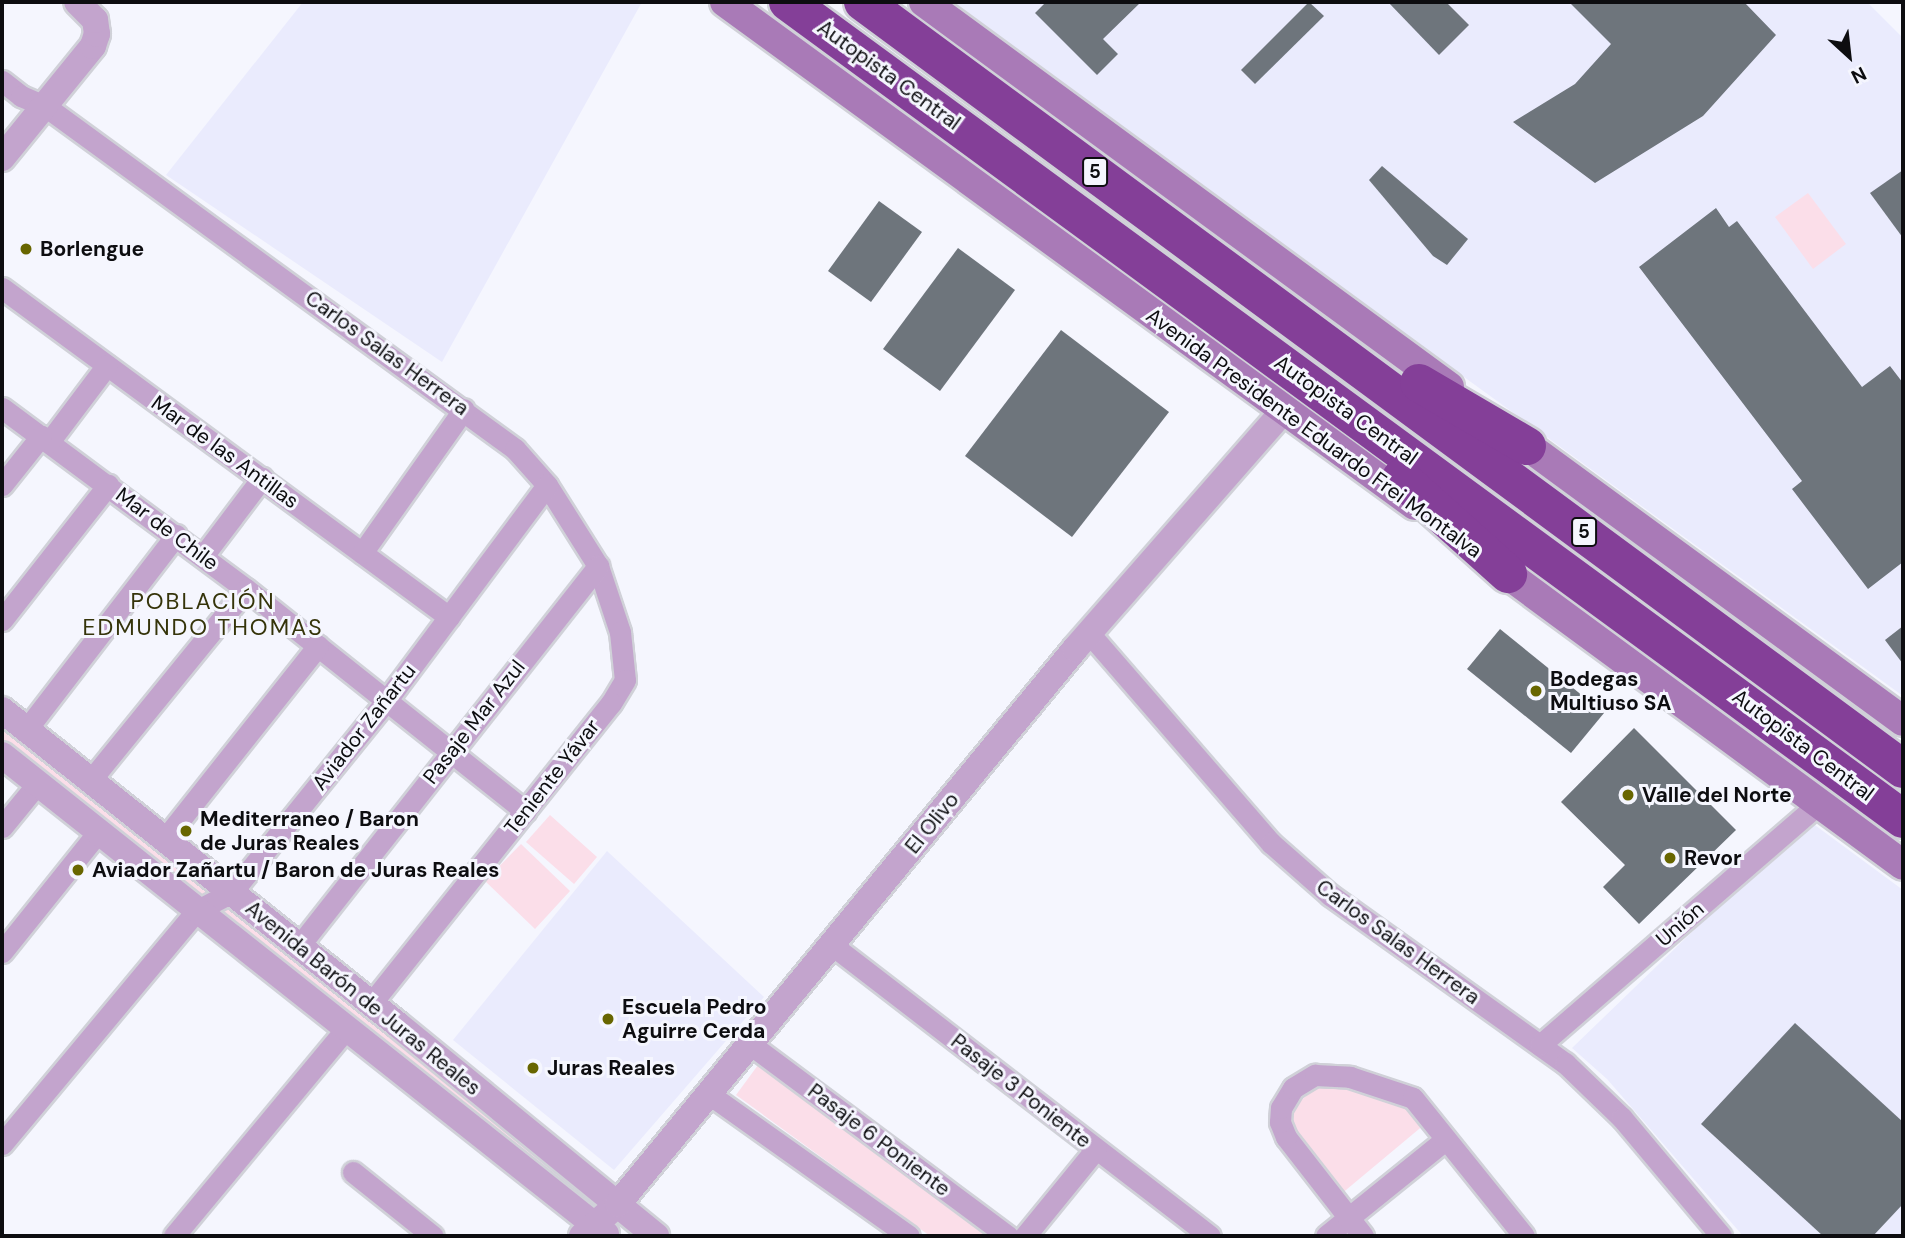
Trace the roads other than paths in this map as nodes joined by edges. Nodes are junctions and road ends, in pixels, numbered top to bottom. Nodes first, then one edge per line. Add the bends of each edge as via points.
1 (78, 2) edge
2 (726, 2) edge
3 (789, 2) edge
4 (863, 2) edge
5 (924, 2) edge
6 (2, 81) edge
7 (45, 106) junction
8 (2, 158) edge
9 (2, 288) edge
10 (1265, 296) junction
11 (1233, 326) junction
12 (107, 365) junction
13 (2, 408) edge
14 (464, 409) junction
15 (1283, 411) junction
16 (45, 439) junction
17 (1527, 446) junction
18 (261, 478) junction
19 (2, 485) edge
20 (108, 485) junction
21 (547, 485) junction
22 (176, 535) junction
23 (362, 553) junction
24 (203, 556) junction
25 (597, 566) junction
26 (1508, 574) junction
27 (246, 589) junction
28 (449, 617) junction
29 (2, 620) edge
30 (1089, 633) junction
31 (318, 646) junction
32 (625, 680) joint
33 (386, 701) junction
34 (2, 710) edge
35 (1903, 721) edge
36 (26, 730) junction
37 (450, 752) junction
38 (2, 755) edge
39 (1903, 769) edge
40 (90, 781) junction
41 (37, 783) junction
42 (1819, 803) junction
43 (525, 811) junction
44 (1903, 819) edge
45 (2, 827) edge
46 (98, 832) junction
47 (164, 840) junction
48 (1903, 865) edge
49 (232, 892) junction
50 (196, 911) junction
51 (832, 945) junction
52 (299, 946) junction
53 (2, 951) edge
54 (371, 1004) junction
55 (346, 1029) junction
56 (750, 1044) junction
57 (1541, 1045) junction
58 (709, 1094) junction
59 (1446, 1139) junction
60 (2, 1144) edge
61 (1096, 1149) junction
62 (353, 1172) dead end
63 (618, 1205) junction
64 (1348, 1219) junction
65 (595, 1233) edge
66 (174, 1236) edge
67 (433, 1236) edge
68 (656, 1236) edge
69 (909, 1236) edge
70 (1009, 1236) edge
71 (1025, 1236) edge
72 (1210, 1236) edge
73 (1326, 1236) edge
74 (1363, 1236) edge
75 (1524, 1236) edge
76 (1721, 1236) edge

1 - 7 street via 92,14 97,27 93,46
2 - 15 main road, Avenida Presidente Eduardo Frei Montalva
3 - 11 highway, Autopista Central / 5
4 - 10 highway, Autopista Central / 5
5 - 17 main road
6 - 7 street, Carlos Salas Herrera
7 - 8 street
7 - 14 street, Carlos Salas Herrera
9 - 12 street, Mar de las Antillas
10 - 17 highway
10 - 39 highway, Autopista Central / 5
11 - 26 highway
11 - 44 highway, Autopista Central / 5
12 - 16 street
12 - 18 street, Mar de las Antillas
13 - 16 street, Mar de Chile
14 - 21 street, Carlos Salas Herrera via 515,449
14 - 23 street
15 - 26 main road, Avenida Presidente Eduardo Frei Montalva
15 - 30 street, El Olivo
16 - 19 street
16 - 20 street, Mar de Chile
17 - 35 main road
18 - 23 street, Mar de las Antillas
18 - 24 street
20 - 22 street, Mar de Chile
20 - 29 street
21 - 25 street, Carlos Salas Herrera
21 - 28 street, Aviador Zañartu
22 - 24 street, Mar de Chile
22 - 36 street
23 - 28 street, Mar de las Antillas
24 - 27 street, Mar de Chile
25 - 32 street, Carlos Salas Herrera via 620,632
25 - 37 street, Pasaje Mar Azul
26 - 42 main road, Avenida Presidente Eduardo Frei Montalva
27 - 31 street, Mar de Chile
27 - 40 street
28 - 33 street, Aviador Zañartu
30 - 51 street, El Olivo
30 - 57 street, Carlos Salas Herrera via 1285,856 1330,895
31 - 33 street, Mar de Chile
31 - 47 street
32 - 43 street, Teniente Yávar
33 - 37 street, Mar de Chile
33 - 49 street, Aviador Zañartu
34 - 36 street, Avenida Barón de Juras Reales
36 - 40 street, Avenida Barón de Juras Reales
37 - 43 street, Mar de Chile
37 - 52 street, Pasaje Mar Azul
38 - 41 street, Avenida Barón de Juras Reales
40 - 47 street, Avenida Barón de Juras Reales
41 - 45 street
41 - 46 street, Avenida Barón de Juras Reales
42 - 48 main road, Avenida Presidente Eduardo Frei Montalva
42 - 57 street, Unión
43 - 54 street, Teniente Yávar
46 - 50 street, Avenida Barón de Juras Reales
46 - 53 street
47 - 49 street, Avenida Barón de Juras Reales
49 - 50 street, Aviador Zañartu
49 - 52 street, Avenida Barón de Juras Reales
50 - 55 street, Avenida Barón de Juras Reales
50 - 60 street, Aviador Zañartu
51 - 56 street, El Olivo
51 - 61 street, Pasaje 3 Poniente
52 - 54 street, Avenida Barón de Juras Reales
54 - 63 street, Avenida Barón de Juras Reales
55 - 65 street, Avenida Barón de Juras Reales
55 - 66 street
56 - 58 street, El Olivo
56 - 70 street, Pasaje 6 Poniente
57 - 76 street, Carlos Salas Herrera via 1609,1104
58 - 63 street, El Olivo
58 - 69 street
59 - 64 street
59 - 64 street via 1413,1098 1350,1077 1315,1075 1293,1088 1281,1108 1286,1137
59 - 75 street
61 - 71 street
61 - 72 street, Pasaje 3 Poniente
62 - 67 street
63 - 65 street, El Olivo
63 - 68 street, Avenida Barón de Juras Reales
64 - 73 street
64 - 74 street

